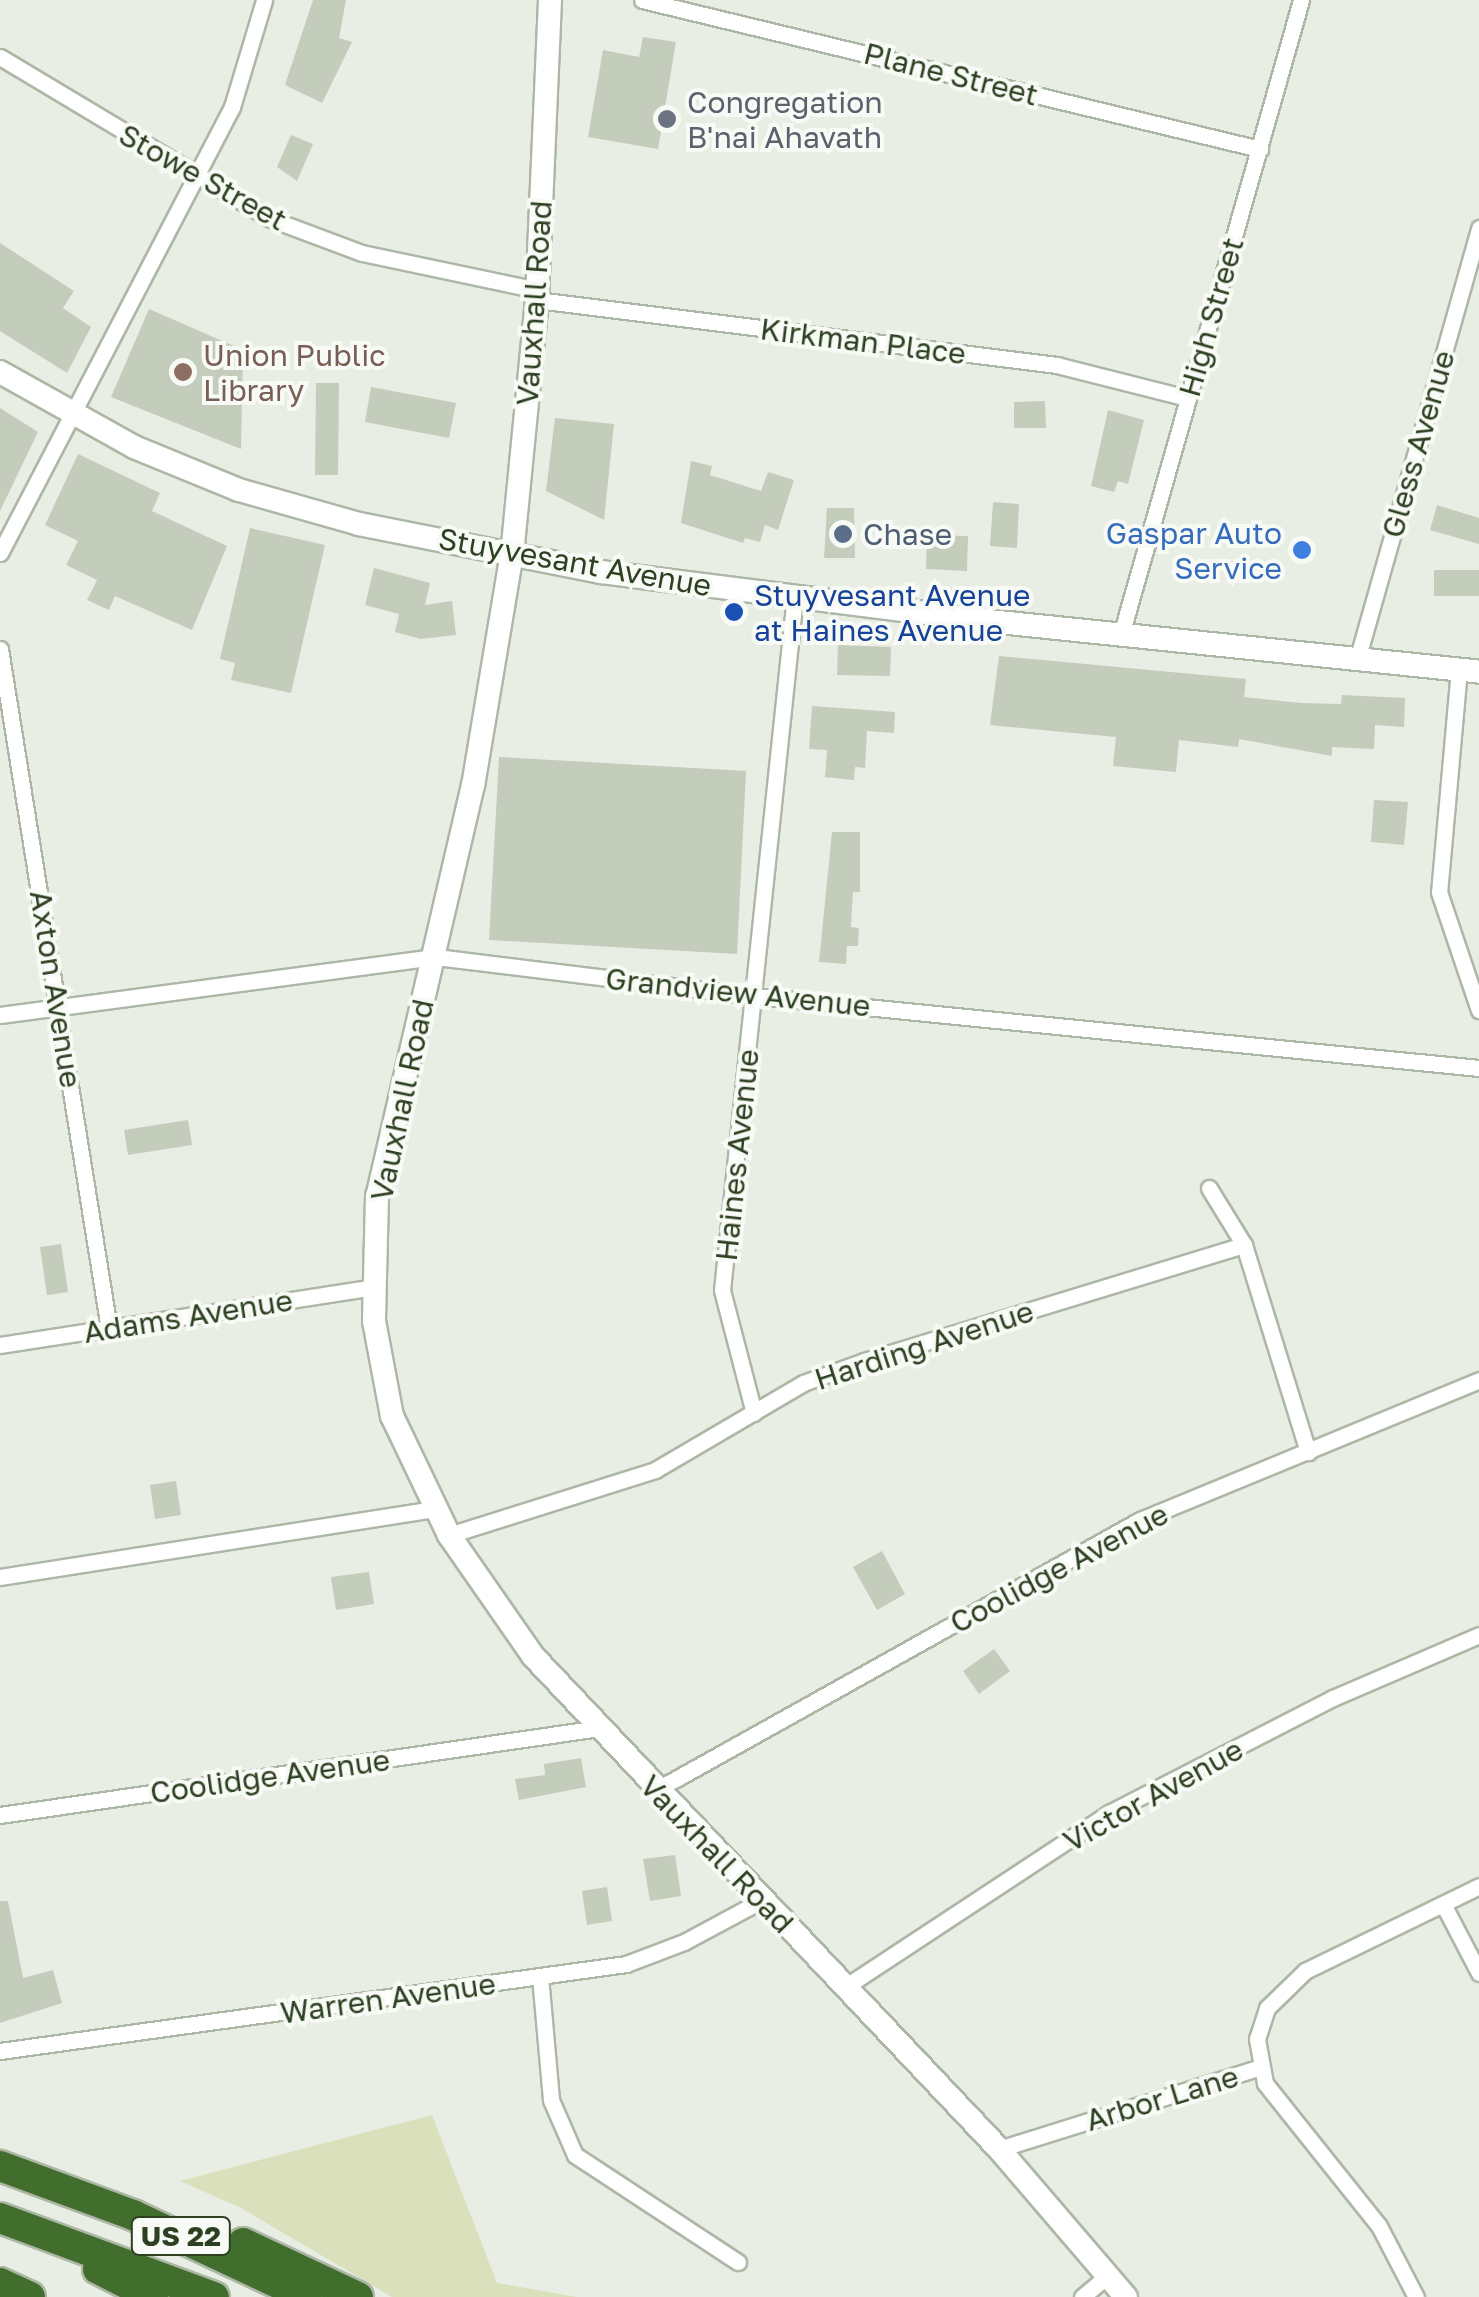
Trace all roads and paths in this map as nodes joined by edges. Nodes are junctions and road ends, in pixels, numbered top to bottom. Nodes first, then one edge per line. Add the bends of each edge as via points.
1 (264, 0) edge
2 (550, 0) edge
3 (642, 0) edge
4 (1301, 0) edge
5 (0, 57) edge
6 (1260, 148) junction
7 (195, 178) junction
8 (1479, 228) edge
9 (537, 295) junction
10 (0, 372) edge
11 (1187, 398) junction
12 (68, 415) junction
13 (0, 553) edge
14 (512, 553) junction
15 (795, 596) junction
16 (1122, 635) junction
17 (0, 649) edge
18 (1356, 660) junction
19 (1469, 671) edge
20 (432, 958) junction
21 (754, 996) junction
22 (60, 1007) junction
23 (1479, 1010) edge
24 (0, 1015) edge
25 (1479, 1068) edge
26 (1209, 1188) dead end
27 (1244, 1245) junction
28 (375, 1286) junction
29 (110, 1329) junction
30 (0, 1345) edge
31 (1479, 1380) edge
32 (754, 1413) junction
33 (1308, 1452) junction
34 (434, 1508) junction
35 (449, 1535) junction
36 (0, 1577) edge
37 (1479, 1634) edge
38 (599, 1728) junction
39 (656, 1790) junction
40 (0, 1816) edge
41 (1479, 1886) edge
42 (762, 1900) junction
43 (1443, 1904) junction
44 (1479, 1973) edge
45 (540, 1976) junction
46 (845, 1987) junction
47 (0, 2051) edge
48 (1260, 2067) junction
49 (999, 2149) junction
50 (0, 2166) edge
51 (50, 2185) junction
52 (0, 2219) edge
53 (738, 2262) dead end
54 (1109, 2274) junction
55 (0, 2283) edge
56 (30, 2297) edge
57 (153, 2297) edge
58 (214, 2297) edge
59 (306, 2297) edge
60 (358, 2297) edge
61 (1082, 2297) edge
62 (1126, 2297) edge
63 (1416, 2297) edge

1 - 7 street via 248,70
2 - 9 street, Vauxhall Road
3 - 6 street, Plane Street
4 - 6 street, High Street
5 - 7 street, Stowe Street
6 - 11 street, High Street
7 - 9 street, Stowe Street via 270,220 362,252
7 - 12 street
8 - 18 street, Gless Avenue
9 - 11 street, Kirkman Place via 1057,366
9 - 14 street, Vauxhall Road
10 - 12 street, Stuyvesant Avenue
11 - 16 street, High Street
12 - 13 street
12 - 14 street, Stuyvesant Avenue via 240,490 359,524
14 - 15 street, Stuyvesant Avenue via 602,572
14 - 20 street, Vauxhall Road via 473,784
15 - 16 street, Stuyvesant Avenue
15 - 21 street, Haines Avenue
16 - 18 street, Stuyvesant Avenue
17 - 22 street, Axton Avenue
18 - 19 street, Stuyvesant Avenue
19 - 23 street via 1439,892
20 - 21 street, Grandview Avenue
20 - 22 street, Grandview Avenue
20 - 28 street, Vauxhall Road via 419,1038 378,1196
21 - 25 street, Grandview Avenue
21 - 32 street, Haines Avenue via 722,1290
22 - 24 street, Grandview Avenue
22 - 29 street, Axton Avenue
26 - 27 street
27 - 32 street, Harding Avenue via 864,1360 804,1383
27 - 33 street
28 - 29 street, Adams Avenue
28 - 34 street, Vauxhall Road via 374,1321 392,1416
29 - 30 street, Adams Avenue
31 - 33 street, Coolidge Avenue
32 - 35 street, Harding Avenue via 626,1482
33 - 39 street, Coolidge Avenue via 1140,1520
34 - 35 street, Vauxhall Road
34 - 36 street
35 - 38 street, Vauxhall Road via 533,1656
37 - 46 street, Victor Avenue via 1334,1698 1110,1813
38 - 39 street, Vauxhall Road
38 - 40 street, Coolidge Avenue
39 - 42 street, Vauxhall Road
41 - 43 street, Arbor Lane
42 - 45 street, Warren Avenue via 651,1957
42 - 46 street, Vauxhall Road
43 - 44 street
43 - 48 street, Arbor Lane via 1288,1984 1260,2023
45 - 47 street, Warren Avenue
45 - 53 street via 551,2100 575,2156
46 - 49 street, Vauxhall Road
48 - 49 street, Arbor Lane
48 - 63 street via 1280,2103 1379,2226
49 - 54 street, Vauxhall Road
50 - 51 highway, US 22
51 - 59 highway, US 22 via 179,2235
51 - 60 highway via 128,2198
52 - 57 highway
52 - 58 highway
54 - 61 street
54 - 62 street, Vauxhall Road
55 - 56 highway

